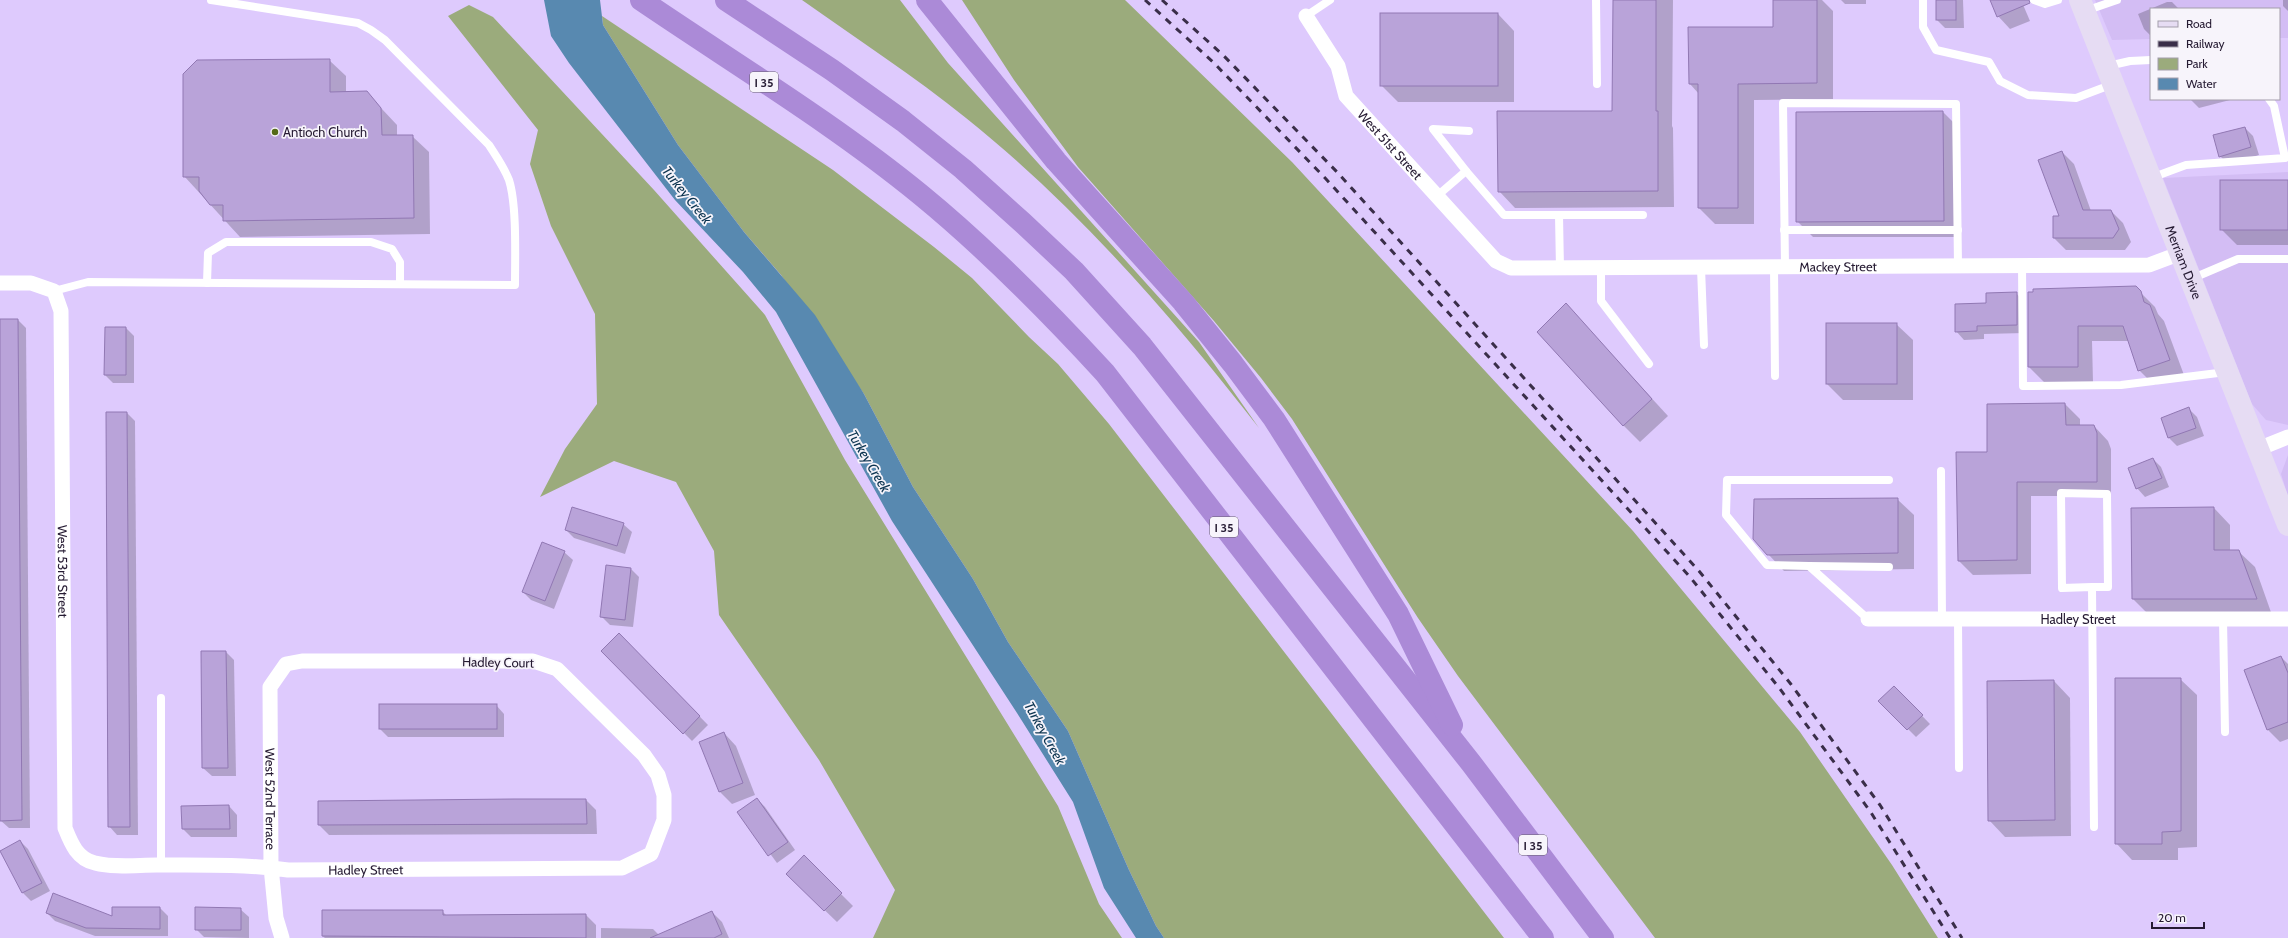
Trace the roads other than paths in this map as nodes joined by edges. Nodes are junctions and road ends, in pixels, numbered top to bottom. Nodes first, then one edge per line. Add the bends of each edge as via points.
1 (211, 0) edge
2 (641, 0) edge
3 (726, 0) edge
4 (927, 0) edge
5 (1330, 0) edge
6 (1596, 0) edge
7 (1923, 0) edge
8 (2034, 0) edge
9 (2058, 0) edge
10 (2117, 0) edge
11 (2082, 6) edge
12 (942, 9) edge
13 (1306, 16) joint
14 (2150, 60) edge
15 (2111, 75) junction
16 (1597, 84) dead end
17 (2270, 100) edge
18 (1469, 131) dead end
19 (1466, 171) junction
20 (2151, 178) junction
21 (1437, 196) junction
22 (1559, 215) junction
23 (1643, 215) dead end
24 (1784, 230) junction
25 (1958, 230) junction
26 (2180, 253) junction
27 (2288, 259) edge
28 (1496, 261) joint
29 (2022, 265) junction
30 (1958, 266) junction
31 (1780, 267) junction
32 (1560, 268) junction
33 (1601, 268) junction
34 (1701, 268) junction
35 (2191, 279) junction
36 (0, 283) edge
37 (207, 283) junction
38 (400, 284) junction
39 (54, 291) junction
40 (1704, 345) dead end
41 (1649, 364) dead end
42 (2227, 372) junction
43 (1775, 376) dead end
44 (2288, 437) edge
45 (2258, 448) junction
46 (1941, 471) dead end
47 (1889, 480) dead end
48 (2288, 525) edge
49 (1809, 566) junction
50 (1889, 567) dead end
51 (2092, 587) junction
52 (1868, 620) joint
53 (1942, 620) junction
54 (1958, 620) junction
55 (2092, 620) junction
56 (2223, 620) junction
57 (2288, 620) edge
58 (286, 664) joint
59 (162, 698) dead end
60 (2225, 732) dead end
61 (1471, 763) junction
62 (1959, 768) dead end
63 (2094, 828) dead end
64 (654, 849) joint
65 (75, 851) joint
66 (161, 865) junction
67 (271, 867) junction
68 (282, 938) edge
69 (1543, 938) edge
70 (1603, 938) edge

1 - 38 lane via 358,23 371,30 385,40 489,145 501,162 512,196 516,285
2 - 69 highway, I 35 via 866,152 921,195 993,258 1052,316 1106,373
3 - 61 highway, I 35 via 832,70 903,121 963,170 1074,272 1142,346
4 - 12 highway
5 - 13 lane
6 - 16 lane
7 - 15 lane via 1923,28 1936,50 1990,62 2000,81 2028,95 2076,98
8 - 9 lane via 2045,4
10 - 11 lane
11 - 15 main road, Merriam Drive
12 - 61 highway via 1056,161 1183,302 1274,419 1398,614
13 - 21 street, West 51st Street via 1338,66 1346,96
14 - 15 lane via 2130,61
15 - 20 main road, Merriam Drive
17 - 20 lane via 2274,106 2286,158 2186,165
18 - 19 lane via 1433,130
19 - 21 lane
19 - 22 lane via 1504,215
20 - 26 main road, Merriam Drive
21 - 28 street, West 51st Street
22 - 23 lane
22 - 32 lane
24 - 25 lane
24 - 25 lane via 1783,103 1956,104
24 - 31 lane
25 - 30 lane
26 - 29 street, Mackey Street via 2149,265
26 - 35 main road, Merriam Drive
27 - 35 lane via 2238,259
28 - 32 street, Mackey Street via 1511,268
29 - 30 street, Mackey Street
29 - 42 lane via 2023,386 2121,385
30 - 31 street, Mackey Street
31 - 34 street, Mackey Street
31 - 43 lane
32 - 33 street, Mackey Street
33 - 34 street, Mackey Street
33 - 41 lane via 1601,301
34 - 40 lane
35 - 42 main road, Merriam Drive
36 - 39 street via 31,283
37 - 38 lane
37 - 38 lane via 208,253 226,242 371,242 392,249 400,262
37 - 39 lane via 88,282
39 - 65 street, West 53rd Street via 61,311 65,828
42 - 45 main road, Merriam Drive
44 - 45 street
45 - 48 main road, Merriam Drive
46 - 53 lane
47 - 49 lane via 1726,480 1726,516 1767,565
49 - 50 lane
49 - 52 lane
51 - 51 lane via 2108,587 2108,494 2061,493 2062,588
51 - 55 lane
52 - 53 street, Hadley Street
53 - 54 street, Hadley Street
54 - 55 street, Hadley Street
54 - 62 lane
55 - 56 street, Hadley Street
55 - 63 lane
56 - 57 street, Hadley Street
56 - 60 lane
58 - 64 street, Hadley Court via 302,661 533,661 557,669 644,755 658,775 664,795 664,820
58 - 67 street, West 52nd Terrace via 270,687
59 - 66 lane
61 - 70 highway, I 35
64 - 67 street, Hadley Street via 651,854 622,868 288,870
65 - 66 street, Hadley Street via 94,863
66 - 67 street, Hadley Street
67 - 68 street, West 52nd Terrace via 276,918

